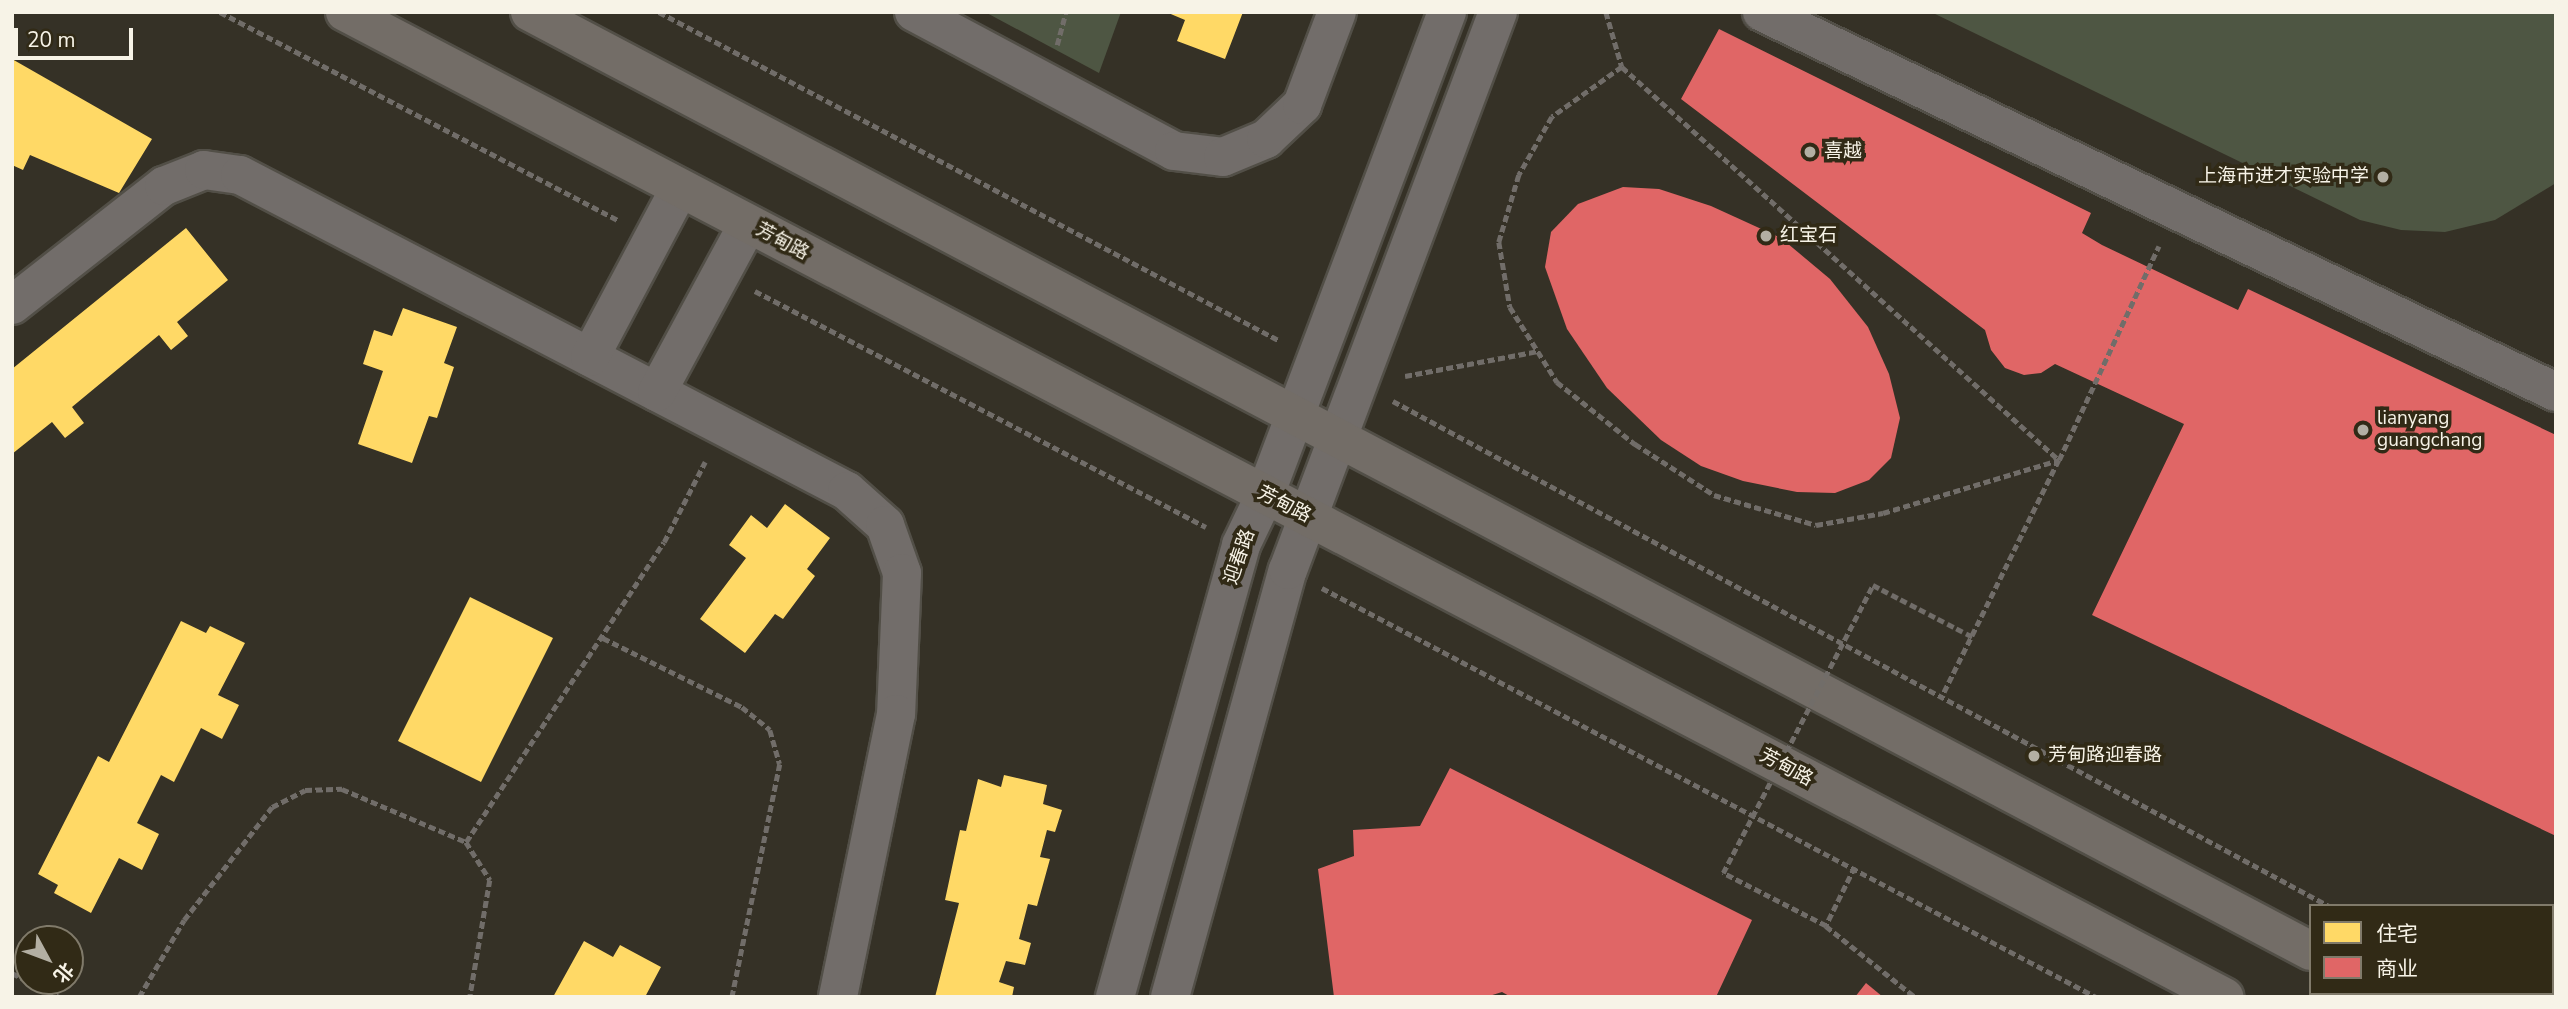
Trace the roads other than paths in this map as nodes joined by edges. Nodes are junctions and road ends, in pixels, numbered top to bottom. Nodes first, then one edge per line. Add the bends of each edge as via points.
1 (345, 12) edge
2 (530, 12) edge
3 (914, 12) edge
4 (1337, 12) edge
5 (1447, 12) edge
6 (1498, 12) edge
7 (1762, 12) edge
8 (680, 188) junction
9 (748, 224) junction
10 (12, 304) edge
11 (590, 357) junction
12 (2556, 391) edge
13 (657, 392) junction
14 (1295, 415) junction
15 (1340, 438) junction
16 (1265, 495) junction
17 (1310, 518) junction
18 (2309, 950) edge
19 (838, 997) edge
20 (1115, 997) edge
21 (1170, 997) edge
22 (2224, 997) edge

1 - 8 main road, 芳甸路
2 - 14 main road
3 - 4 street via 1174,151 1223,157 1266,139 1302,105
5 - 14 street, 迎春路
6 - 15 street
7 - 12 street
8 - 9 main road, 芳甸路
8 - 11 street
9 - 13 street
9 - 16 main road, 芳甸路
10 - 11 street via 164,186 204,170 240,175
11 - 13 street
13 - 19 street via 847,491 885,525 902,573 896,714
14 - 15 main road
14 - 16 street, 迎春路
15 - 17 street
15 - 18 main road
16 - 17 main road, 芳甸路
16 - 20 street, 迎春路 via 1241,545
17 - 21 street via 1288,570
17 - 22 main road, 芳甸路

